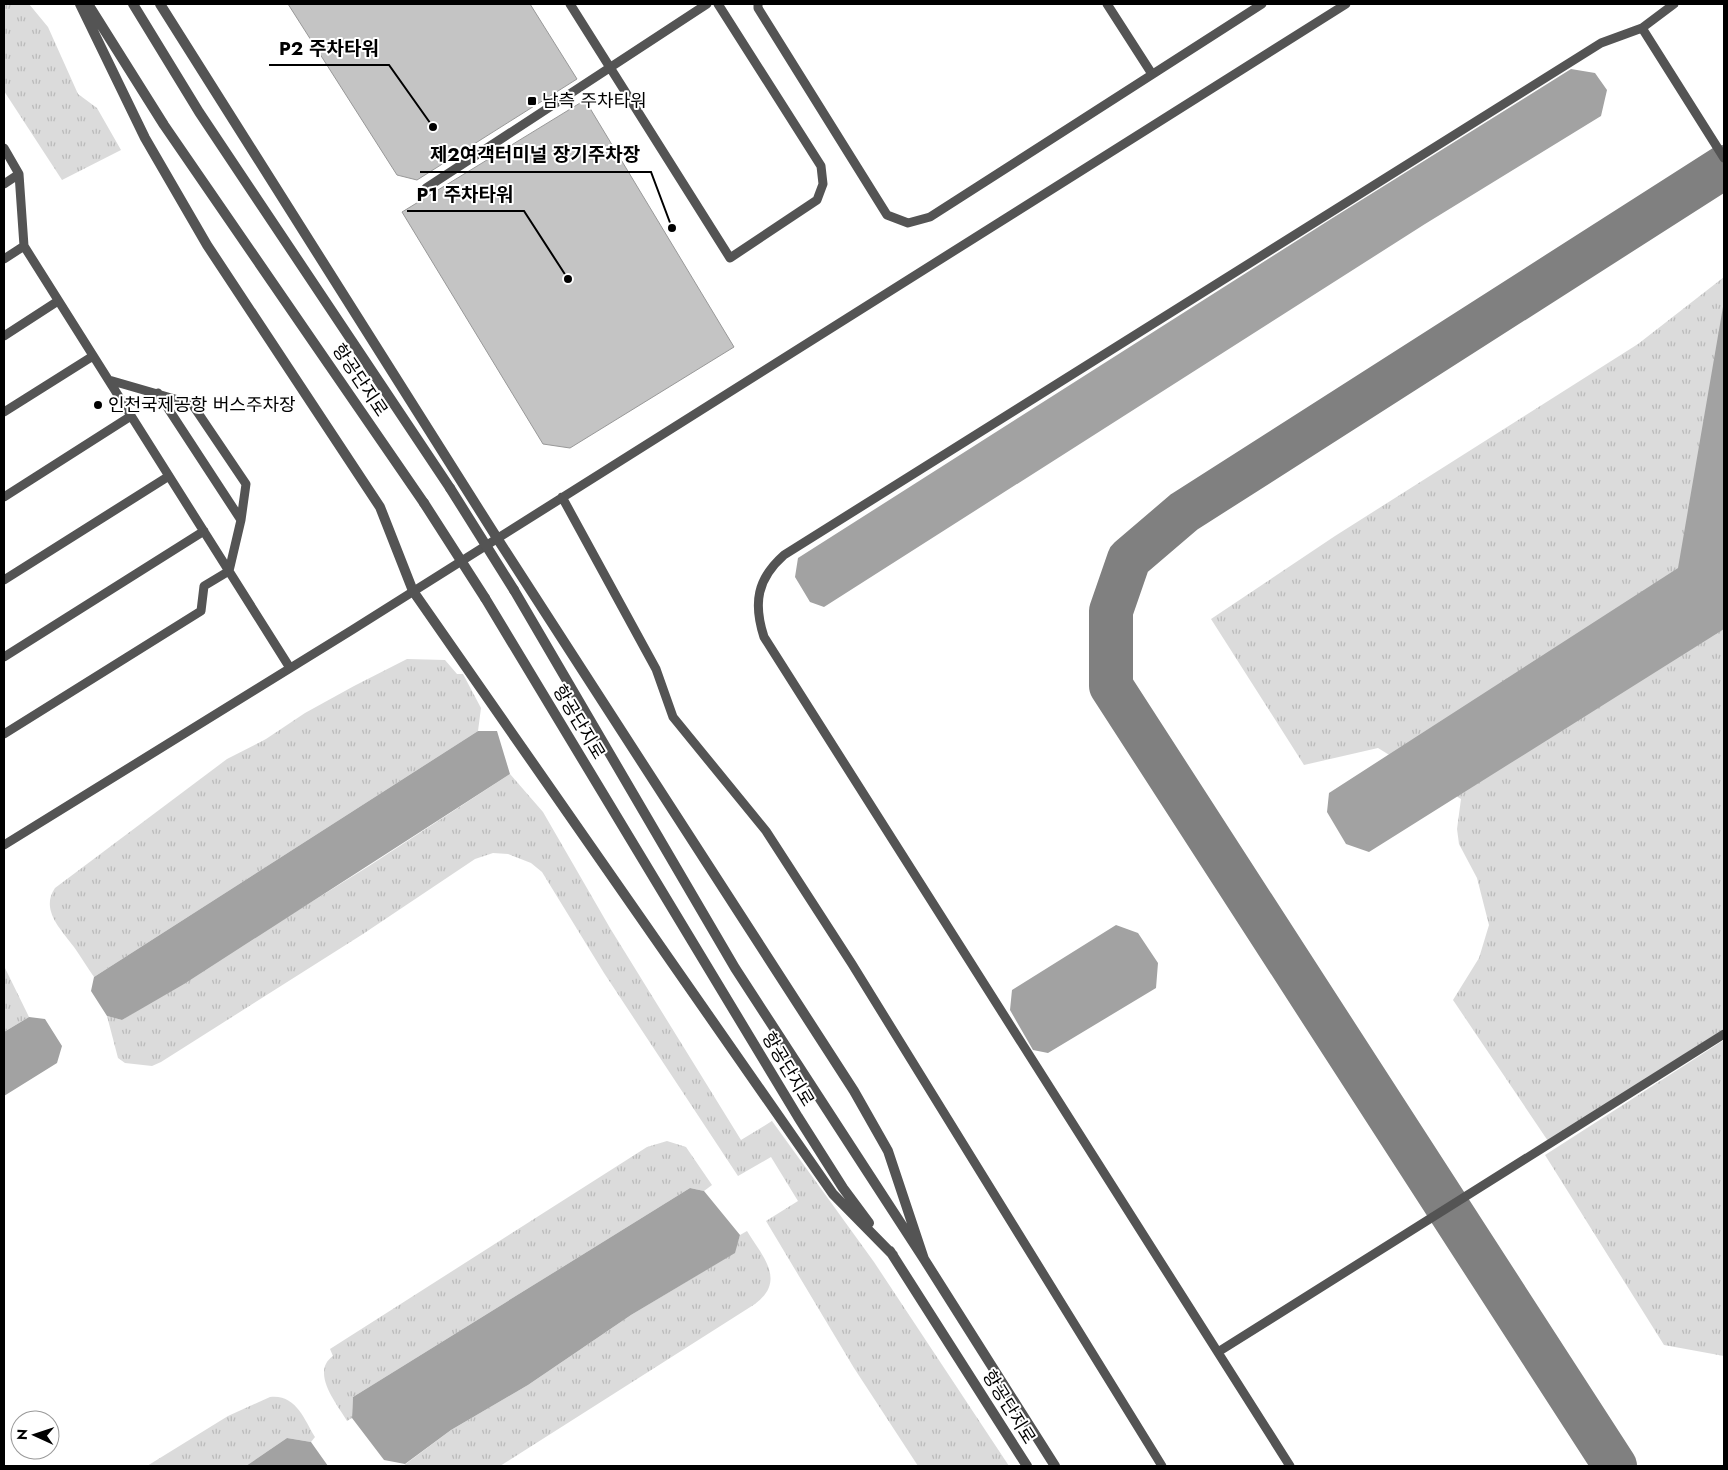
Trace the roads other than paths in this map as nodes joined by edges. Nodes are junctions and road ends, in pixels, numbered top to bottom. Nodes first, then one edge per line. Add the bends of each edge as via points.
1 (80, 4) edge
2 (88, 4) edge
3 (134, 4) edge
4 (160, 4) edge
5 (570, 4) edge
6 (707, 4) edge
7 (718, 4) edge
8 (758, 4) edge
9 (1107, 4) edge
10 (1262, 4) edge
11 (1346, 4) edge
12 (1674, 4) edge
13 (1642, 28) junction
14 (610, 68) junction
15 (1152, 74) junction
16 (4, 148) edge
17 (1724, 158) edge
18 (19, 174) junction
19 (4, 184) edge
20 (426, 188) dead end
21 (24, 246) junction
22 (4, 259) edge
23 (58, 301) junction
24 (4, 336) edge
25 (93, 356) junction
26 (108, 380) junction
27 (158, 393) junction
28 (4, 412) edge
29 (131, 416) junction
30 (169, 476) junction
31 (4, 497) edge
32 (562, 497) junction
33 (241, 520) junction
34 (204, 531) junction
35 (497, 538) junction
36 (229, 571) junction
37 (4, 580) edge
38 (413, 591) junction
39 (4, 656) edge
40 (290, 668) junction
41 (4, 734) edge
42 (4, 845) edge
43 (1724, 1034) edge
44 (894, 1255) junction
45 (924, 1259) junction
46 (1218, 1352) junction
47 (1027, 1466) edge
48 (1055, 1466) edge
49 (1162, 1466) edge
50 (1290, 1466) edge

1 - 38 street via 145,138 203,237 380,507
2 - 44 street, 항공단지로, bridge via 164,124 485,598 798,1118 843,1188
3 - 45 street, 항공단지로, bridge via 199,112 450,488 514,590 735,968
4 - 35 street
5 - 14 lane
6 - 14 lane
7 - 14 lane via 821,166 823,184 817,200 730,258
8 - 15 lane via 887,215 908,223 930,217
9 - 15 lane
10 - 15 lane
11 - 32 lane
12 - 13 lane
13 - 17 lane
13 - 46 lane via 1602,43 784,555 763,579 758,618 764,637
14 - 20 lane
16 - 18 lane
18 - 19 lane
18 - 21 lane
21 - 22 lane
21 - 23 lane
23 - 24 lane
23 - 25 lane
25 - 26 lane
25 - 28 lane
26 - 27 lane
26 - 29 lane
27 - 33 lane
27 - 33 lane via 192,404 246,484
29 - 30 lane
29 - 31 lane
30 - 34 lane
30 - 37 lane
32 - 35 lane
32 - 49 lane via 656,669 674,717 766,831 852,964
33 - 36 lane
34 - 36 lane
34 - 39 lane
35 - 38 lane
35 - 45 street via 854,1090 888,1151
36 - 40 lane
36 - 41 lane via 204,586 201,611
38 - 40 lane
38 - 44 street via 833,1194
40 - 42 lane
43 - 46 lane
44 - 47 street, 항공단지로
45 - 48 street, 항공단지로
46 - 50 lane

